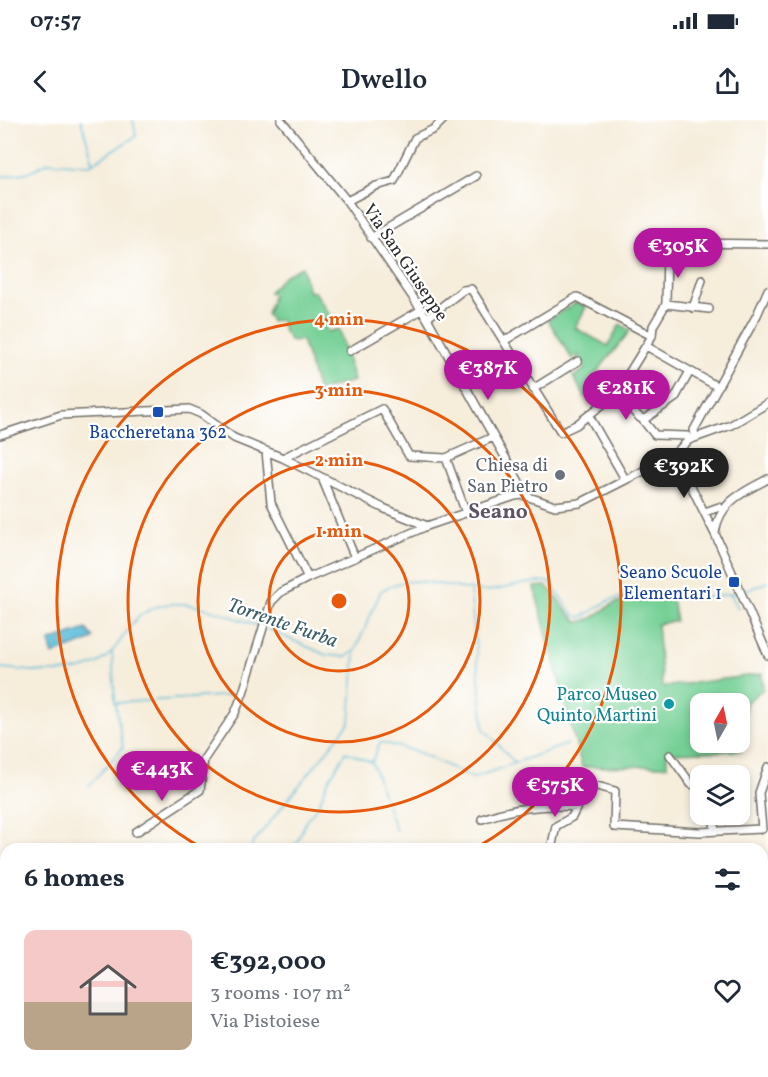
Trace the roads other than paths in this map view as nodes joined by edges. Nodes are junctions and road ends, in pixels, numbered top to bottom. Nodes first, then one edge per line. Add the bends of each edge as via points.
1 (281, 120) edge
2 (443, 120) edge
3 (476, 176) dead end
4 (347, 201) junction
5 (371, 238) junction
6 (768, 244) edge
7 (702, 280) dead end
8 (768, 290) edge
9 (666, 304) junction
10 (693, 308) junction
11 (709, 309) dead end
12 (421, 310) junction
13 (427, 318) junction
14 (652, 336) junction
15 (504, 341) junction
16 (646, 346) junction
17 (350, 351) dead end
18 (578, 361) dead end
19 (689, 373) junction
20 (718, 387) junction
21 (533, 389) junction
22 (616, 393) junction
23 (768, 403) edge
24 (589, 416) junction
25 (644, 419) junction
26 (0, 435) edge
27 (493, 437) junction
28 (692, 438) junction
29 (266, 451) junction
30 (675, 454) junction
31 (283, 458) junction
32 (446, 458) junction
33 (322, 478) junction
34 (625, 479) junction
35 (768, 479) edge
36 (523, 493) junction
37 (735, 497) junction
38 (719, 507) junction
39 (705, 512) junction
40 (466, 513) junction
41 (711, 525) junction
42 (427, 526) junction
43 (715, 533) junction
44 (355, 558) junction
45 (308, 578) junction
46 (767, 651) edge
47 (670, 755) dead end
48 (768, 759) edge
49 (768, 767) edge
50 (764, 775) junction
51 (690, 783) edge
52 (577, 807) junction
53 (482, 819) dead end
54 (714, 825) edge
55 (714, 831) junction
56 (136, 832) dead end
57 (552, 843) edge

1 - 4 street, Via San Giuseppe
2 - 4 street via 415,138 394,181
3 - 5 street
4 - 5 street, Via San Giuseppe
5 - 12 street, Via San Giuseppe
6 - 9 street via 671,244 665,253
7 - 10 street
8 - 20 street
9 - 10 street
9 - 14 street via 653,326
10 - 11 street
12 - 13 street, Via San Giuseppe
12 - 17 street
13 - 15 street via 463,290 471,289
13 - 27 street, Via San Giuseppe
14 - 15 street via 577,297
14 - 16 street
15 - 21 street
16 - 19 street
16 - 22 street
18 - 21 street
19 - 20 street
19 - 25 street via 675,398
20 - 28 street
21 - 24 street via 560,432
22 - 24 street
22 - 25 street
23 - 28 street via 731,425
24 - 34 street
25 - 28 street via 656,435
26 - 29 street via 62,415 182,408 201,414 226,435
27 - 32 street
27 - 36 street, Via San Giuseppe
28 - 30 street
29 - 31 street
29 - 45 street via 271,503
30 - 34 street
30 - 39 street
31 - 32 street via 382,409 409,456
31 - 33 street
32 - 40 street
33 - 42 street
33 - 44 street
34 - 36 street via 573,505 549,505
35 - 37 street
36 - 40 street
37 - 38 street
37 - 43 street via 720,514
38 - 39 street
38 - 41 street
39 - 41 street
40 - 42 street
41 - 43 street
42 - 44 street
43 - 46 street
44 - 45 street
45 - 56 street via 271,602 235,713 204,759 200,790
47 - 51 street
48 - 50 street
49 - 50 street
50 - 55 street via 759,793 762,829
52 - 53 street via 512,809
52 - 55 street via 582,785 597,786 615,791 614,827
52 - 57 street via 572,817 556,826
54 - 55 street

